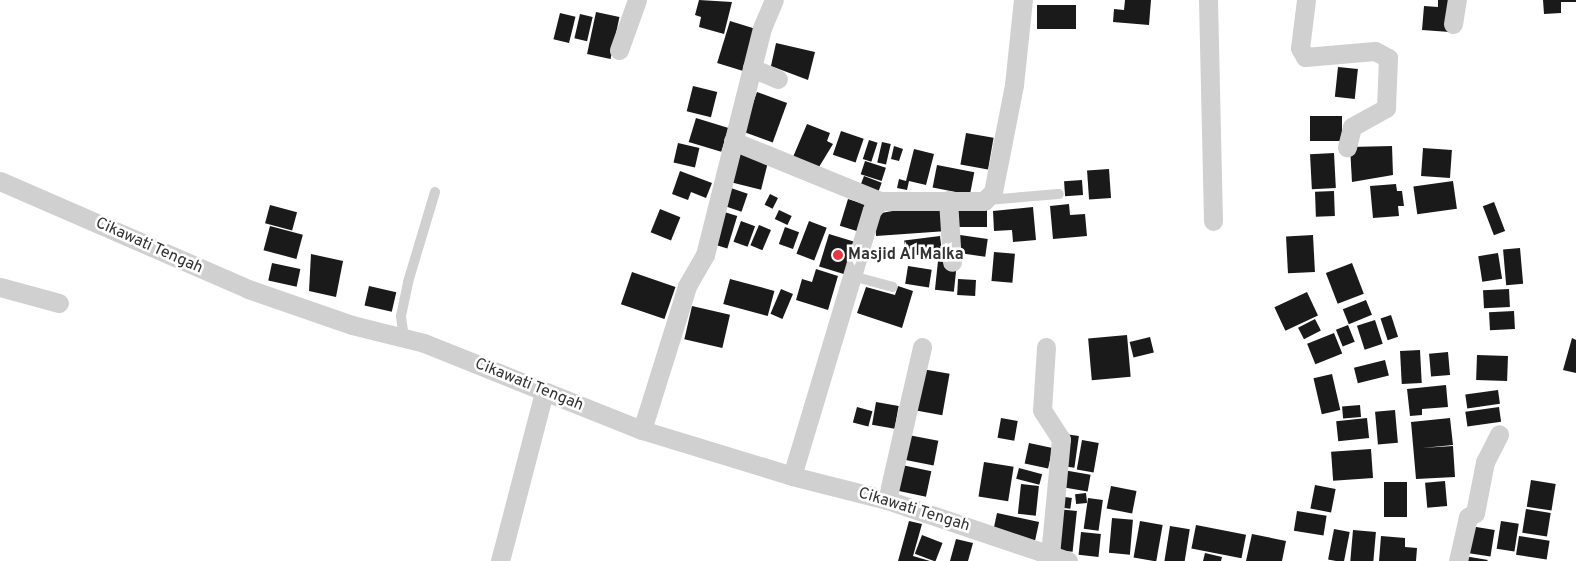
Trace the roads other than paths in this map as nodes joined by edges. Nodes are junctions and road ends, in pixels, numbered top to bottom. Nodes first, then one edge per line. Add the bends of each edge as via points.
1 (637, 0) edge
2 (774, 0) edge
3 (1023, 0) edge
4 (1208, 0) edge
5 (1306, 0) edge
6 (1457, 0) edge
7 (1453, 24) dead end
8 (619, 50) dead end
9 (752, 68) junction
10 (778, 79) dead end
11 (733, 140) junction
12 (1347, 147) dead end
13 (0, 181) edge
14 (435, 192) dead end
15 (1059, 194) dead end
16 (948, 200) junction
17 (984, 200) junction
18 (880, 201) junction
19 (1213, 221) dead end
20 (952, 262) dead end
21 (852, 276) junction
22 (0, 287) edge
23 (893, 287) dead end
24 (59, 303) dead end
25 (404, 338) junction
26 (922, 347) dead end
27 (1046, 347) dead end
28 (544, 392) junction
29 (642, 430) junction
30 (1499, 434) dead end
31 (792, 476) junction
32 (887, 500) junction
33 (1059, 559) edge
34 (500, 561) edge
35 (1458, 561) edge

1 - 8 street
2 - 9 street
3 - 17 street via 999,177
4 - 19 street
5 - 12 street via 1300,48 1305,57 1375,51 1388,58 1386,108 1352,127
6 - 7 street
9 - 10 street
9 - 11 street
11 - 18 street
11 - 29 street via 705,255 688,286
13 - 25 street, Cikawati Tengah via 248,289
14 - 25 lane via 408,282 401,316
15 - 17 lane
16 - 17 street
16 - 18 street
16 - 20 street
18 - 21 street via 872,210
21 - 23 lane
21 - 31 street
22 - 24 street
25 - 28 street, Cikawati Tengah
26 - 32 street
27 - 33 street via 1042,410 1061,438
28 - 29 street, Cikawati Tengah
28 - 34 street
29 - 31 street, Cikawati Tengah
30 - 35 street via 1486,462 1475,513 1468,518
31 - 32 street, Cikawati Tengah
32 - 33 street, Cikawati Tengah

